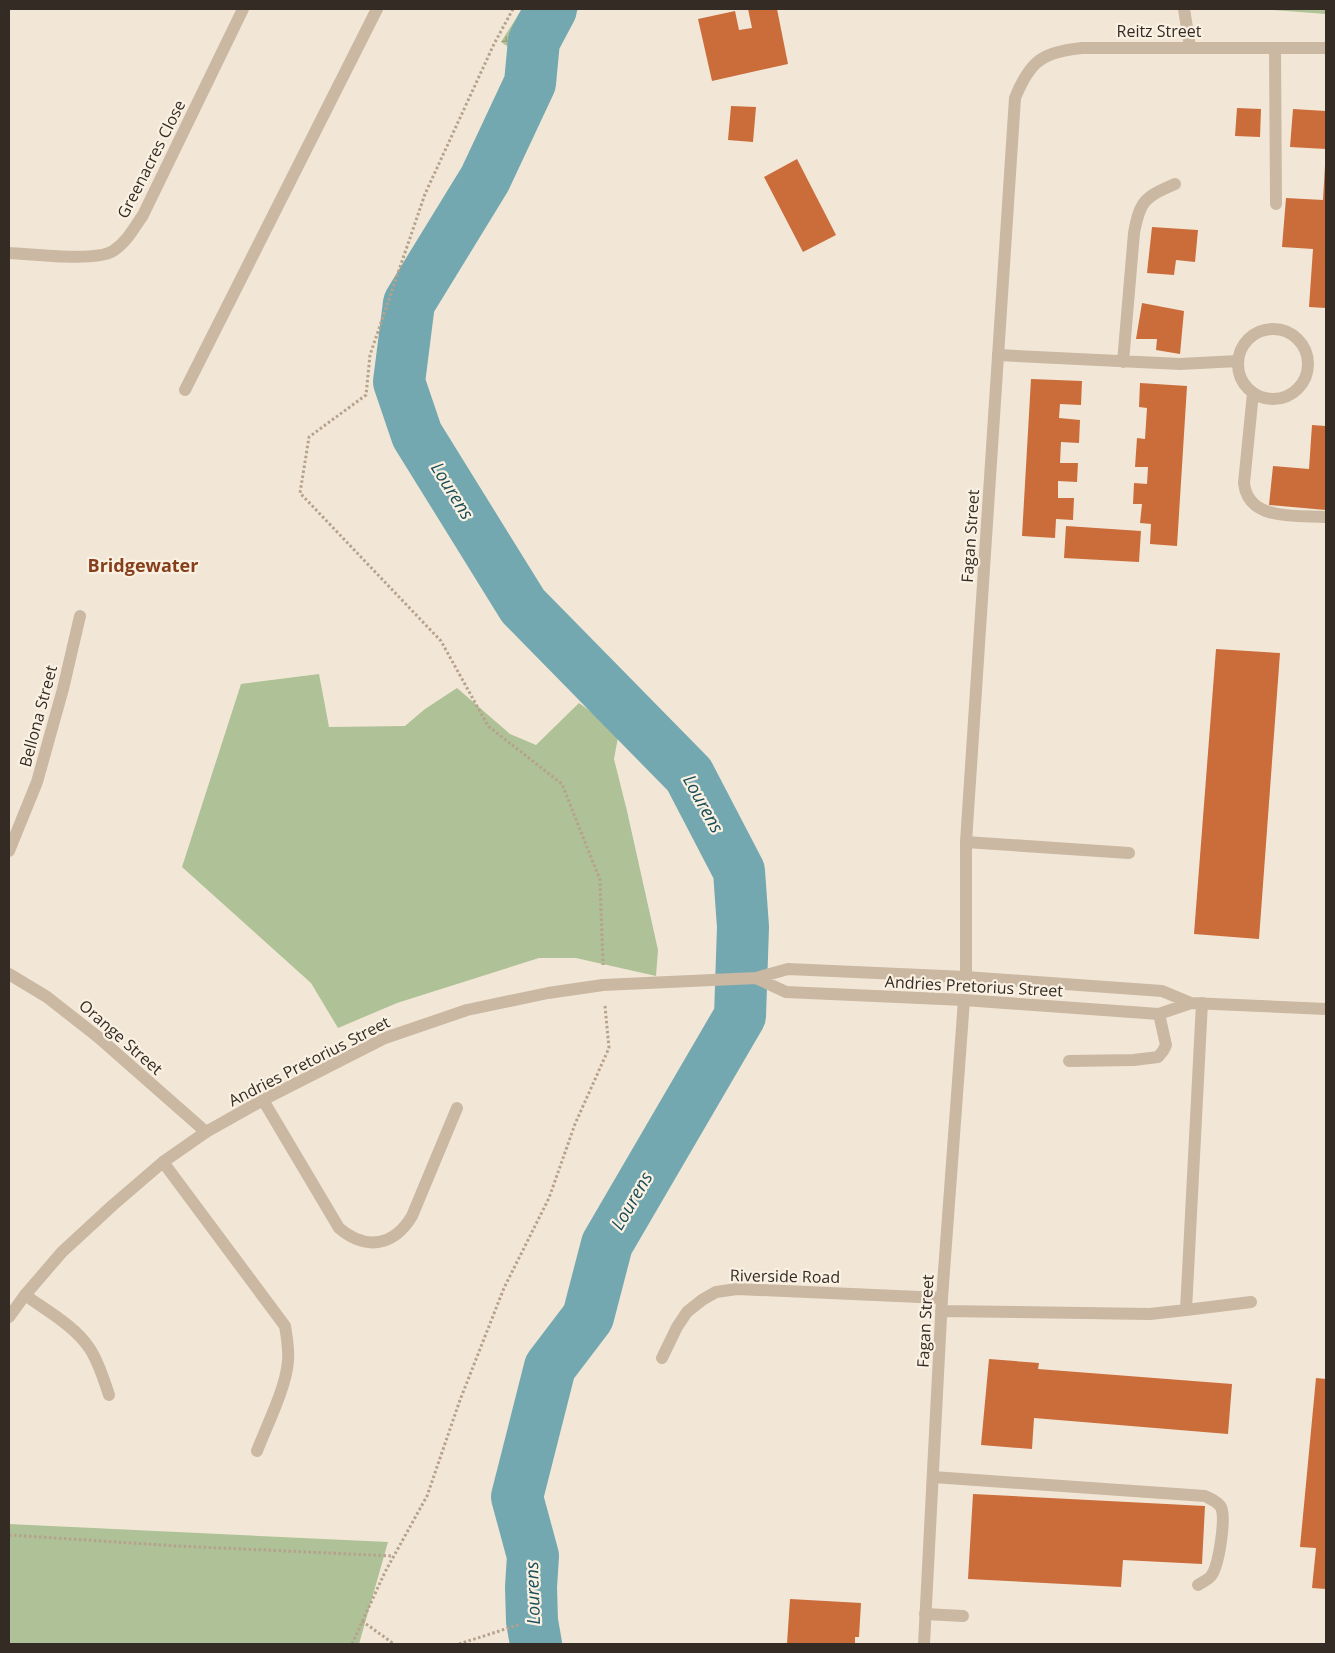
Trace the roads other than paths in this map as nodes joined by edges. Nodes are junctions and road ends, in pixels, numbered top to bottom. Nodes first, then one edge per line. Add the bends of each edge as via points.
1 (243, 9) edge
2 (377, 9) edge
3 (1184, 9) edge
4 (1190, 47) junction
5 (1275, 48) junction
6 (1326, 48) edge
7 (1014, 98) joint
8 (1175, 184) dead end
9 (1276, 204) dead end
10 (9, 253) edge
11 (998, 354) junction
12 (1238, 361) junction
13 (1122, 362) junction
14 (185, 390) dead end
15 (1253, 393) junction
16 (1326, 517) edge
17 (80, 616) dead end
18 (966, 842) junction
19 (9, 850) edge
20 (1129, 853) dead end
21 (9, 974) edge
22 (966, 977) junction
23 (756, 978) junction
24 (964, 1000) junction
25 (1197, 1003) junction
26 (1326, 1009) edge
27 (1160, 1014) junction
28 (1069, 1061) dead end
29 (263, 1100) junction
30 (457, 1108) dead end
31 (206, 1132) junction
32 (163, 1162) junction
33 (26, 1294) junction
34 (942, 1298) junction
35 (1251, 1302) dead end
36 (1186, 1310) junction
37 (941, 1311) junction
38 (9, 1316) edge
39 (662, 1358) dead end
40 (109, 1395) dead end
41 (257, 1451) dead end
42 (933, 1477) junction
43 (1198, 1585) dead end
44 (925, 1614) junction
45 (963, 1616) dead end
46 (924, 1644) edge

1 - 10 street, Greenacres Close via 143,215 127,240 112,252 86,258
2 - 14 street
3 - 4 street
4 - 5 street, Reitz Street
4 - 7 street, Reitz Street via 1061,50 1034,64
5 - 6 street, Reitz Street
5 - 9 street
7 - 11 street, Fagan Street
8 - 13 street via 1146,199 1137,218
11 - 13 street
11 - 18 street, Fagan Street
12 - 13 street
12 - 15 street via 1239,374
12 - 15 street via 1247,339 1270,328 1293,334 1302,343 1309,366 1299,388 1289,396 1277,399
15 - 16 street via 1244,483 1246,496 1254,506 1272,514
17 - 19 street, Bellona Street via 37,782
18 - 20 street
18 - 22 street, Fagan Street
21 - 31 street, Orange Street via 47,997 98,1037
22 - 23 street, Andries Pretorius Street via 788,969
22 - 25 street, Andries Pretorius Street via 1162,991
23 - 24 street, Andries Pretorius Street via 786,992
23 - 29 street, Andries Pretorius Street via 603,985 467,1010 385,1038
24 - 27 street, Andries Pretorius Street
24 - 34 street, Fagan Street
25 - 26 street, Andries Pretorius Street
25 - 27 street, Andries Pretorius Street
25 - 36 street
27 - 28 street via 1166,1045 1158,1057
29 - 30 street via 339,1228 347,1235 366,1242 386,1240 406,1226
29 - 31 street, Andries Pretorius Street
31 - 32 street, Andries Pretorius Street
32 - 33 street, Andries Pretorius Street via 62,1252
32 - 41 street via 285,1326 288,1362 285,1379
33 - 38 street, Andries Pretorius Street
33 - 40 street via 81,1338 91,1350
34 - 37 street, Fagan Street
34 - 39 street, Riverside Road via 737,1289 716,1292 687,1312
35 - 36 street
36 - 37 street via 1150,1314
37 - 42 street, Fagan Street
42 - 43 street via 1205,1496 1221,1508 1223,1515 1218,1561 1211,1576
42 - 44 street, Fagan Street
44 - 45 street
44 - 46 street, Fagan Street

